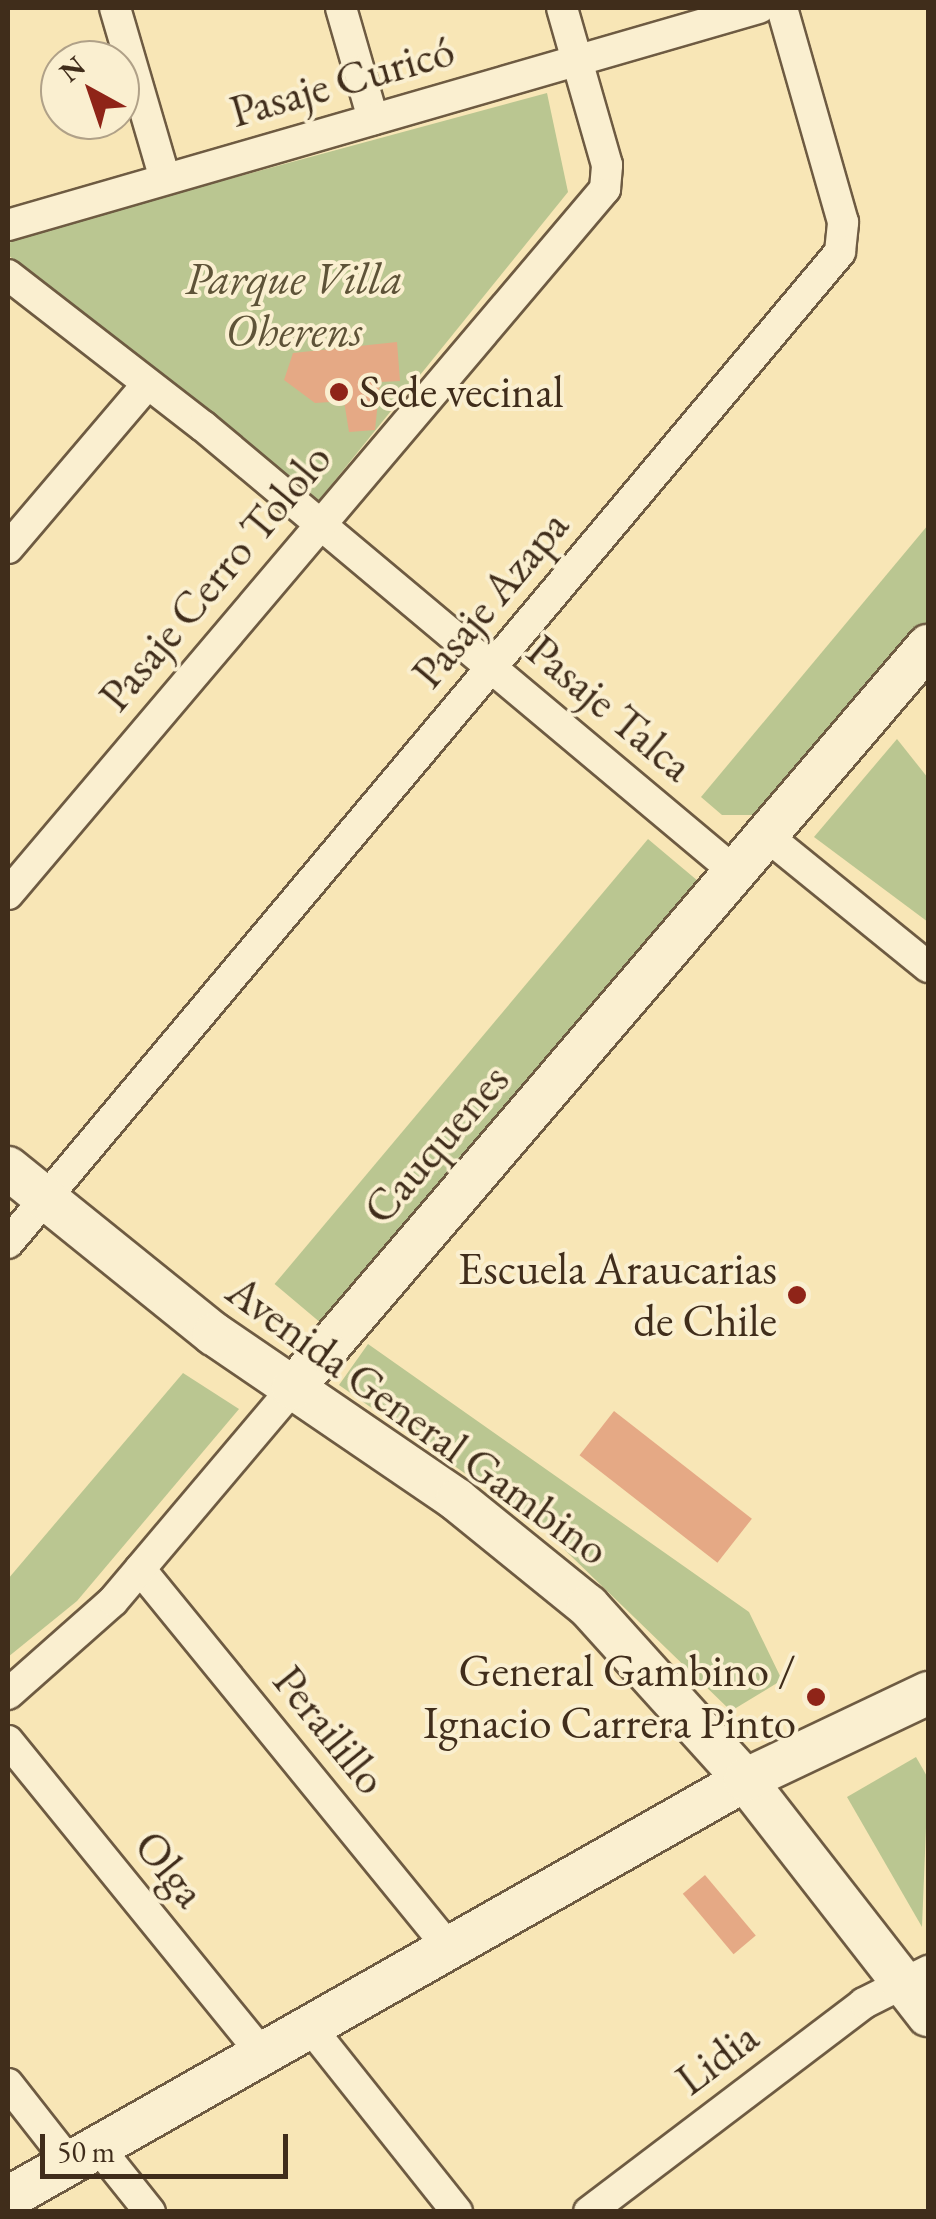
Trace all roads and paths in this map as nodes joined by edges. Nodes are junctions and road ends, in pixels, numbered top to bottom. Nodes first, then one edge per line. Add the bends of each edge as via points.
1 (116, 8) edge
2 (340, 8) edge
3 (562, 8) edge
4 (759, 8) edge
5 (782, 8) edge
6 (577, 60) junction
7 (373, 120) junction
8 (165, 180) junction
9 (8, 225) edge
10 (8, 275) edge
11 (144, 388) junction
12 (318, 522) junction
13 (8, 548) edge
14 (928, 646) edge
15 (491, 668) junction
16 (767, 836) junction
17 (736, 872) junction
18 (8, 894) edge
19 (928, 967) edge
20 (8, 1168) edge
21 (44, 1198) junction
22 (8, 1243) edge
23 (293, 1388) junction
24 (140, 1569) junction
25 (928, 1692) edge
26 (8, 1694) edge
27 (8, 1741) edge
28 (745, 1780) junction
29 (449, 1948) junction
30 (921, 1991) edge
31 (310, 2027) junction
32 (262, 2054) junction
33 (8, 2084) edge
34 (84, 2155) junction
35 (8, 2198) edge
36 (150, 2212) edge
37 (456, 2212) edge
38 (590, 2212) edge

1 - 8 street
2 - 7 street
3 - 6 street, Pasaje Cerro Tololo
4 - 6 street, Pasaje Curicó
5 - 15 street, Pasaje Azapa via 843,222 840,252
6 - 7 street, Pasaje Curicó
6 - 12 street, Pasaje Cerro Tololo via 605,189
7 - 8 street, Pasaje Curicó
8 - 9 street, Pasaje Curicó
10 - 11 street, Pasaje Talca
11 - 12 street, Pasaje Talca
11 - 13 street
12 - 15 street, Pasaje Talca
12 - 18 street, Pasaje Cerro Tololo
14 - 16 street, Cauquenes
15 - 17 street, Pasaje Talca
15 - 21 street, Pasaje Azapa
16 - 17 street, Cauquenes
16 - 19 street
17 - 23 street, Cauquenes
20 - 21 street, Avenida General Gambino
21 - 22 street, Pasaje Azapa
21 - 23 street, Avenida General Gambino
23 - 24 street, Cauquenes
23 - 28 street, Avenida General Gambino via 552,1574
24 - 26 street, Cauquenes
24 - 29 street, Perailillo
25 - 28 street
27 - 32 street, Olga
28 - 29 street
28 - 30 street, Avenida General Gambino
29 - 31 street
30 - 38 street, Lidia via 864,2003
31 - 32 street
31 - 37 street
32 - 34 street
33 - 34 street
34 - 35 street
34 - 36 street

